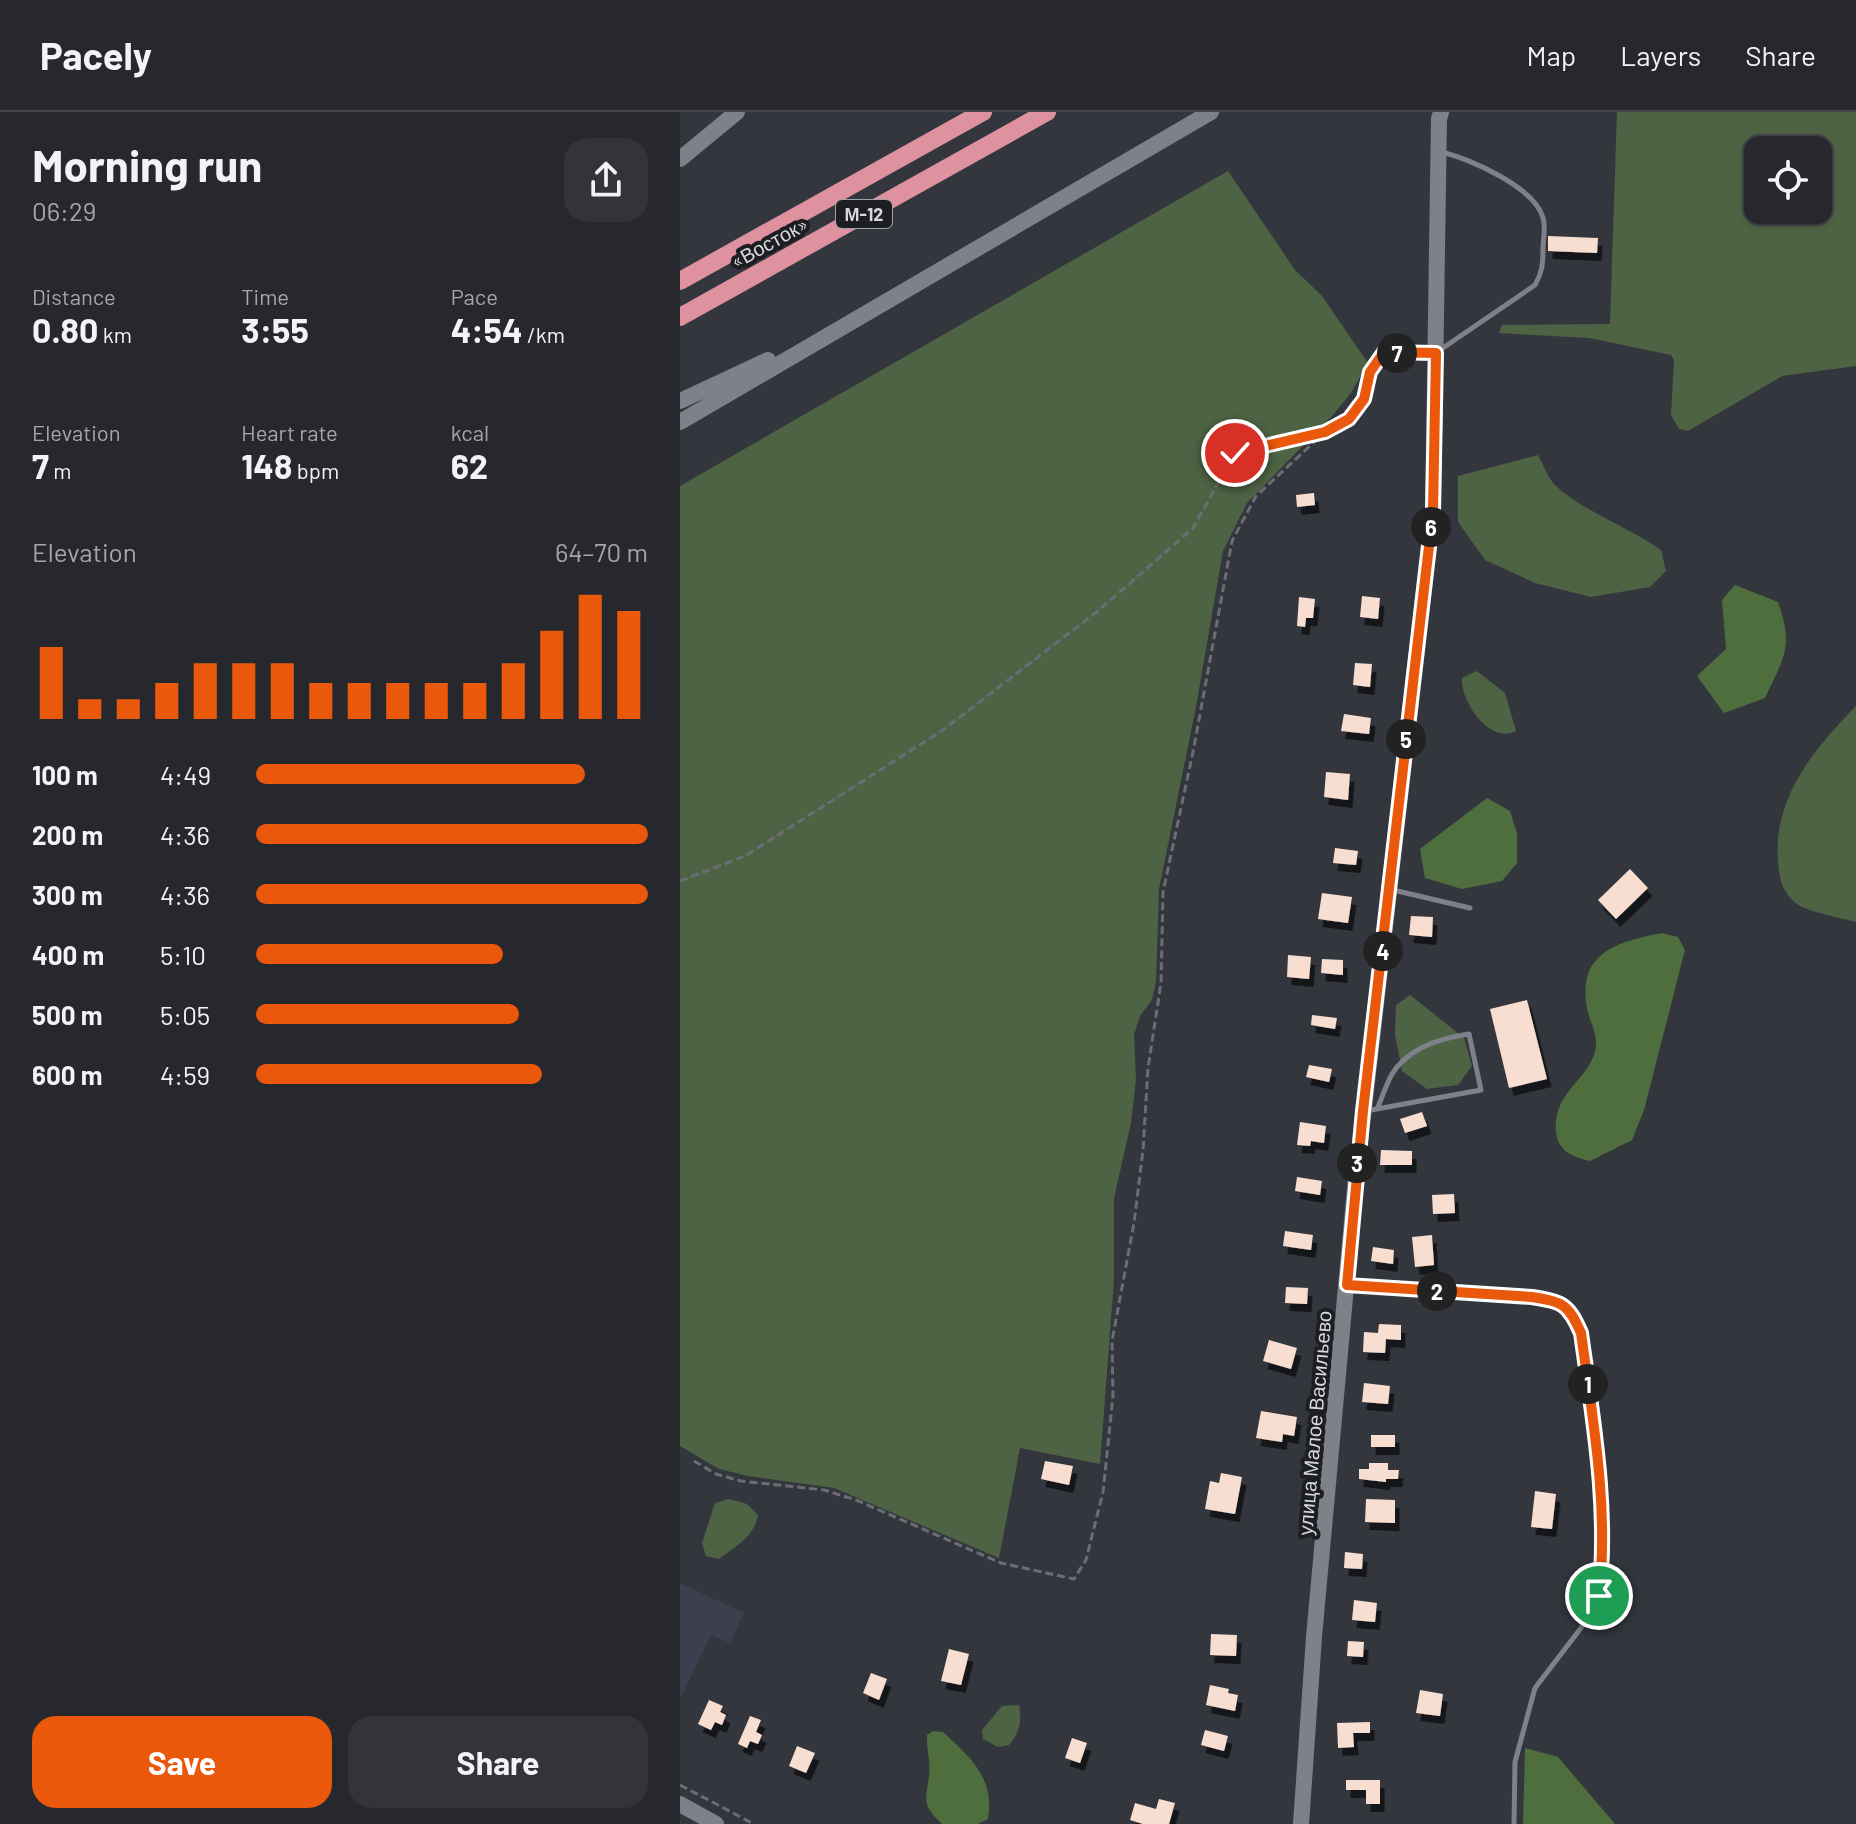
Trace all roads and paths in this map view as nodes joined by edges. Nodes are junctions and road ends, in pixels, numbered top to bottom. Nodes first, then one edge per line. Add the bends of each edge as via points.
1 (736, 112) edge
2 (983, 112) edge
3 (1047, 112) edge
4 (1211, 112) edge
5 (1441, 112) edge
6 (1452, 112) edge
7 (680, 145) edge
8 (1439, 152) junction
9 (680, 159) edge
10 (680, 281) edge
11 (680, 317) edge
12 (860, 317) junction
13 (1436, 353) junction
14 (680, 401) edge
15 (680, 422) edge
16 (1325, 432) junction
17 (680, 881) edge
18 (1390, 889) junction
19 (1470, 908) dead end
20 (1370, 1110) junction
21 (1347, 1285) junction
22 (694, 1461) dead end
23 (680, 1785) edge
24 (680, 1804) edge
25 (716, 1824) edge
26 (754, 1824) edge
27 (1301, 1824) edge
28 (1514, 1824) edge

1 - 7 main road
1 - 9 main road
2 - 10 highway, «Восток» / М-12
3 - 11 highway, «Восток» / М-12
4 - 12 main road
5 - 8 main road, улица Малое Васильево
6 - 8 main road
8 - 13 main road, улица Малое Васильево
8 - 13 lane via 1464,157 1519,188 1536,202 1544,219 1542,272 1535,285
12 - 14 main road
12 - 15 main road
13 - 16 path via 1384,352 1370,372 1364,399 1349,419
13 - 18 main road, улица Малое Васильево via 1433,512
16 - 17 path via 1235,453 1193,528 1086,620 943,730 745,856
16 - 22 path via 1256,496 1232,541 1223,580 1163,892 1161,983 1143,1150 1112,1341 1113,1396 1103,1492 1086,1560 1074,1579 1001,1563 835,1493 741,1481
18 - 19 lane
18 - 20 main road, улица Малое Васильево
20 - 20 lane via 1481,1090 1469,1034 1439,1038 1412,1054 1393,1072
20 - 21 main road, улица Малое Васильево
21 - 27 main road, улица Малое Васильево
21 - 28 lane via 1561,1302 1581,1333 1599,1461 1604,1557 1599,1596 1594,1611 1535,1688 1515,1762
23 - 26 path
24 - 25 main road

